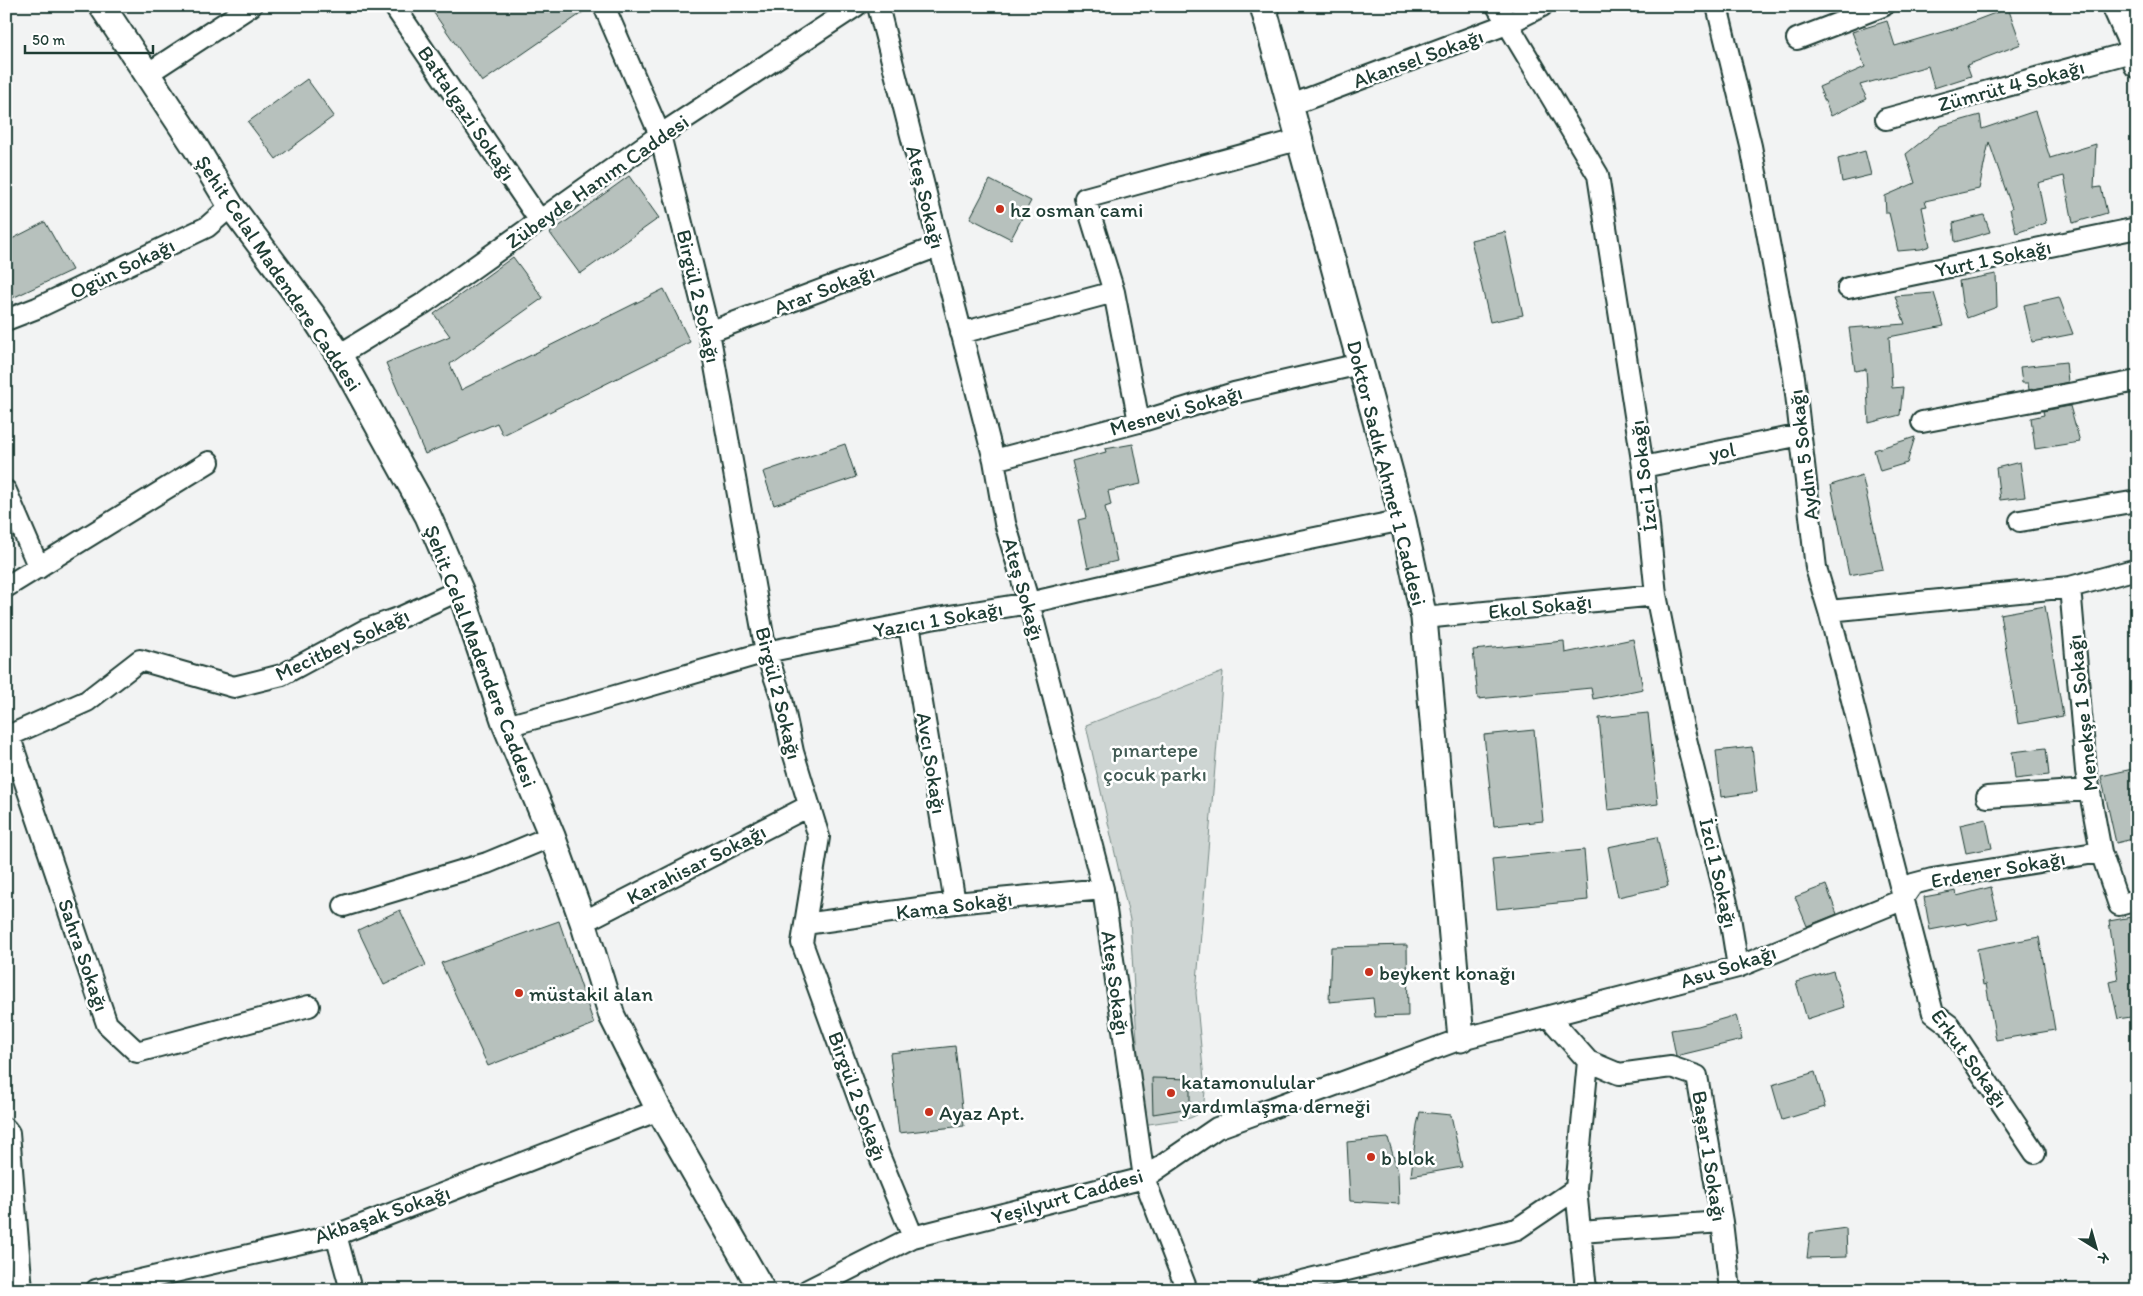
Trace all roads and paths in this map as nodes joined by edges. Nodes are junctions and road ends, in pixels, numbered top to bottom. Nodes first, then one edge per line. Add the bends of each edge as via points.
1 (102, 6) edge
2 (251, 6) edge
3 (394, 6) edge
4 (604, 6) edge
5 (856, 6) edge
6 (878, 6) edge
7 (1263, 6) edge
8 (1497, 6) edge
9 (1542, 6) edge
10 (1717, 6) edge
11 (1883, 6) edge
12 (2115, 6) edge
13 (1507, 24) junction
14 (1797, 38) dead end
15 (2136, 58) edge
16 (147, 74) junction
17 (1292, 105) junction
18 (1886, 119) dead end
19 (660, 135) junction
20 (1301, 139) junction
21 (231, 206) junction
22 (540, 221) junction
23 (2137, 228) edge
24 (939, 246) junction
25 (1848, 288) dead end
26 (1114, 292) junction
27 (6, 320) edge
28 (709, 332) junction
29 (961, 333) junction
30 (339, 355) junction
31 (1360, 364) junction
32 (2137, 381) edge
33 (1139, 422) junction
34 (1922, 422) dead end
35 (1801, 436) junction
36 (994, 460) junction
37 (209, 462) dead end
38 (1643, 467) junction
39 (6, 491) edge
40 (2137, 501) edge
41 (1403, 520) junction
42 (2020, 521) dead end
43 (40, 568) junction
44 (2137, 569) edge
45 (6, 587) edge
46 (2070, 587) junction
47 (460, 590) junction
48 (1656, 595) junction
49 (1029, 603) junction
50 (1829, 611) junction
51 (1424, 618) junction
52 (909, 624) junction
53 (766, 652) junction
54 (506, 726) junction
55 (8, 736) edge
56 (2089, 790) junction
57 (1987, 797) dead end
58 (809, 806) junction
59 (552, 836) junction
60 (2101, 852) junction
61 (1103, 889) junction
62 (1902, 900) junction
63 (2128, 902) edge
64 (955, 903) junction
65 (344, 906) dead end
66 (583, 922) junction
67 (805, 924) junction
68 (1738, 967) junction
69 (309, 1006) dead end
70 (1549, 1017) junction
71 (1461, 1039) junction
72 (1588, 1061) junction
73 (658, 1110) junction
74 (6, 1129) edge
75 (2035, 1153) dead end
76 (1144, 1178) junction
77 (1576, 1189) junction
78 (1722, 1222) junction
79 (1580, 1232) junction
80 (336, 1234) junction
81 (913, 1237) junction
82 (22, 1290) edge
83 (96, 1290) edge
84 (351, 1290) edge
85 (762, 1290) edge
86 (808, 1290) edge
87 (1187, 1290) edge
88 (1264, 1290) edge
89 (1586, 1290) edge
90 (1730, 1290) edge

1 - 16 street, Şehit Celal Madendere Caddesi
2 - 16 street
3 - 22 street, Battalgazi Sokağı
4 - 19 street, Birgül 2 Sokağı
5 - 19 street, Zübeyde Hanım Caddesi
6 - 24 street, Ateş Sokağı
7 - 17 street, Doktor Sadık Ahmet 1 Caddesi
8 - 13 street, İzci 1 Sokağı
9 - 13 street, Akansel Sokağı
10 - 35 street, Aydın 5 Sokağı via 1751,146 1794,377
11 - 14 street
12 - 15 street
13 - 17 street, Akansel Sokağı
13 - 38 street, İzci 1 Sokağı via 1598,175
15 - 18 street, Zümrüt 4 Sokağı
16 - 21 street, Şehit Celal Madendere Caddesi
17 - 20 street, Doktor Sadık Ahmet 1 Caddesi
19 - 22 street, Zübeyde Hanım Caddesi
19 - 28 street, Birgül 2 Sokağı
20 - 26 street via 1085,198
20 - 31 street, Doktor Sadık Ahmet 1 Caddesi
21 - 27 street, Ogün Sokağı via 206,227
21 - 30 street, Şehit Celal Madendere Caddesi
22 - 30 street, Zübeyde Hanım Caddesi via 424,303
23 - 25 street, Yurt 1 Sokağı
24 - 28 street, Arar Sokağı
24 - 29 street, Ateş Sokağı
26 - 29 street
26 - 33 street
28 - 53 street, Birgül 2 Sokağı
29 - 36 street, Ateş Sokağı
30 - 47 street, Şehit Celal Madendere Caddesi via 428,516
31 - 33 street, Mesnevi Sokağı via 1234,393
31 - 41 street, Doktor Sadık Ahmet 1 Caddesi
32 - 34 street
33 - 36 street, Mesnevi Sokağı
35 - 38 street, yol
35 - 50 street, Aydın 5 Sokağı via 1816,568
36 - 49 street, Ateş Sokağı via 1005,523
37 - 43 street
38 - 48 street, İzci 1 Sokağı
39 - 43 street
40 - 42 street
41 - 49 street, Yazıcı 1 Sokağı
41 - 51 street, Doktor Sadık Ahmet 1 Caddesi
43 - 45 street
44 - 46 street
46 - 50 street
46 - 56 street, Menekşe 1 Sokağı
47 - 54 street, Şehit Celal Madendere Caddesi
47 - 55 street, Mecitbey Sokağı via 366,630 282,675 234,687 140,660 87,701
48 - 51 street, Ekol Sokağı
48 - 68 street, İzci 1 Sokağı via 1683,726 1729,911
49 - 52 street, Yazıcı 1 Sokağı
49 - 61 street, Ateş Sokağı
50 - 62 street, Aydın 5 Sokağı
51 - 71 street, Doktor Sadık Ahmet 1 Caddesi
52 - 53 street, Yazıcı 1 Sokağı
52 - 64 street, Avcı Sokağı
53 - 54 street, Yazıcı 1 Sokağı
53 - 58 street, Birgül 2 Sokağı via 782,699
54 - 59 street, Şehit Celal Madendere Caddesi
55 - 69 street, Sahra Sokağı via 107,1024 137,1052
56 - 57 street
56 - 60 street, Menekşe 1 Sokağı
58 - 66 street, Karahisar Sokağı
58 - 67 street, Birgül 2 Sokağı via 818,837
59 - 65 street via 487,863
59 - 66 street, Şehit Celal Madendere Caddesi
60 - 62 street, Erdener Sokağı via 1932,878 1914,884
60 - 63 street, Menekşe 1 Sokağı
61 - 64 street, Kama Sokağı
61 - 76 street, Ateş Sokağı
62 - 68 street, Asu Sokağı
62 - 75 street, Erkut Sokağı via 1933,1013 1949,1025
64 - 67 street, Kama Sokağı
66 - 73 street, Şehit Celal Madendere Caddesi via 612,1016
67 - 81 street, Birgül 2 Sokağı via 802,944
68 - 70 street, Asu Sokağı
70 - 71 street, Yeşilyurt Caddesi
70 - 72 street
71 - 76 street, Yeşilyurt Caddesi via 1217,1128
72 - 77 street
72 - 78 street, Başar 1 Sokağı via 1619,1074 1671,1067 1698,1076
73 - 80 street, Akbaşak Sokağı
73 - 85 street, Şehit Celal Madendere Caddesi
74 - 82 street
76 - 81 street, Yeşilyurt Caddesi
76 - 87 street, Ateş Sokağı
77 - 79 street
77 - 88 street via 1517,1229
78 - 79 street
78 - 90 street, Başar 1 Sokağı
79 - 89 street
80 - 83 street, Akbaşak Sokağı
80 - 84 street
81 - 86 street, Yeşilyurt Caddesi

